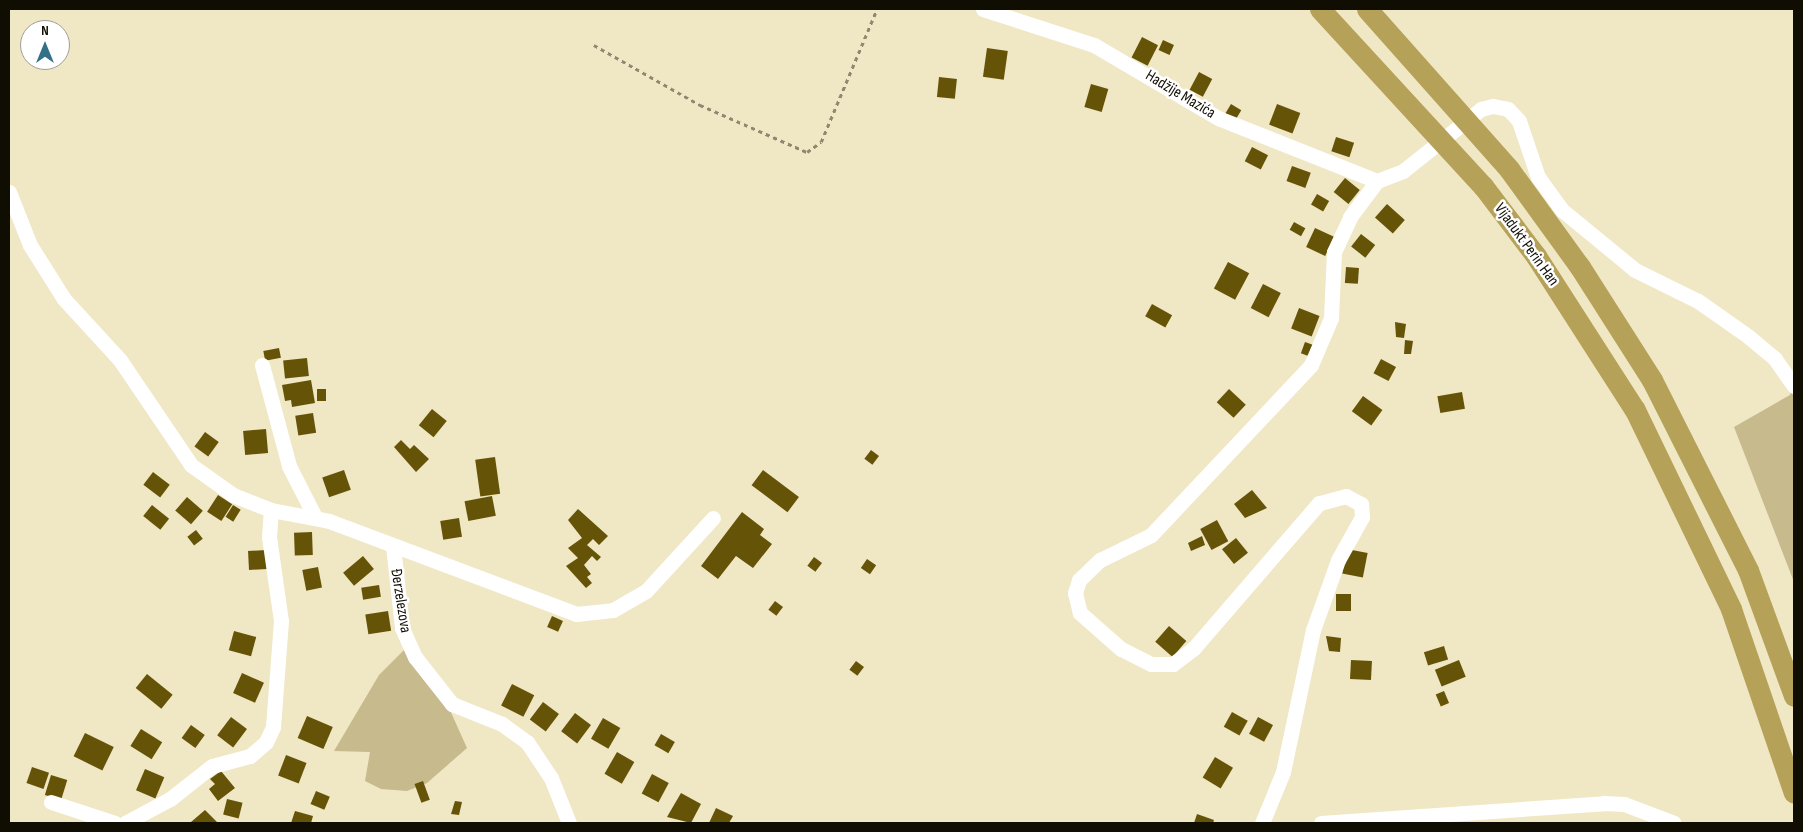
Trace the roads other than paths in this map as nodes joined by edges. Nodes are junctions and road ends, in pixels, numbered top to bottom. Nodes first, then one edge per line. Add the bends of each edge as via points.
1 (983, 9) edge
2 (1320, 9) edge
3 (1367, 9) edge
4 (1377, 181) junction
5 (9, 192) edge
6 (262, 365) dead end
7 (1794, 386) edge
8 (271, 510) junction
9 (315, 517) junction
10 (713, 518) dead end
11 (393, 546) junction
12 (1794, 696) edge
13 (1794, 793) edge
14 (51, 802) dead end
15 (115, 823) edge
16 (125, 823) edge
17 (569, 823) edge
18 (1262, 823) edge
19 (1321, 823) edge
20 (1674, 823) edge

1 - 4 street, Hadžije Mazića via 1094,46 1218,118
2 - 13 highway, Vijadukt Perin Han via 1483,186 1536,256 1635,410 1688,514 1757,676
3 - 12 highway, Vijadukt Perin Han via 1509,169 1580,268 1652,380 1748,570
4 - 7 street via 1403,171 1481,109 1493,106 1508,109 1518,121 1538,177 1562,210 1635,270 1698,300 1749,337 1775,359
4 - 18 street via 1350,217 1334,252 1331,318 1311,365 1152,535 1100,560 1079,580 1075,593 1080,613 1121,649 1152,664 1173,664 1194,648 1319,503 1346,496 1361,504 1362,517 1338,560 1314,630 1283,772
5 - 8 street via 45,272 120,360 190,465 213,484
6 - 9 street via 289,466
8 - 9 street
8 - 16 street via 269,537 281,621 273,726 266,742 250,756 212,766 170,799
9 - 11 street
10 - 11 street via 646,591 613,610 594,614 558,610
11 - 17 street, Đerzelezova via 402,628 415,657 452,704 502,724 527,742 551,778
14 - 15 street
19 - 20 street via 1604,803 1651,812

